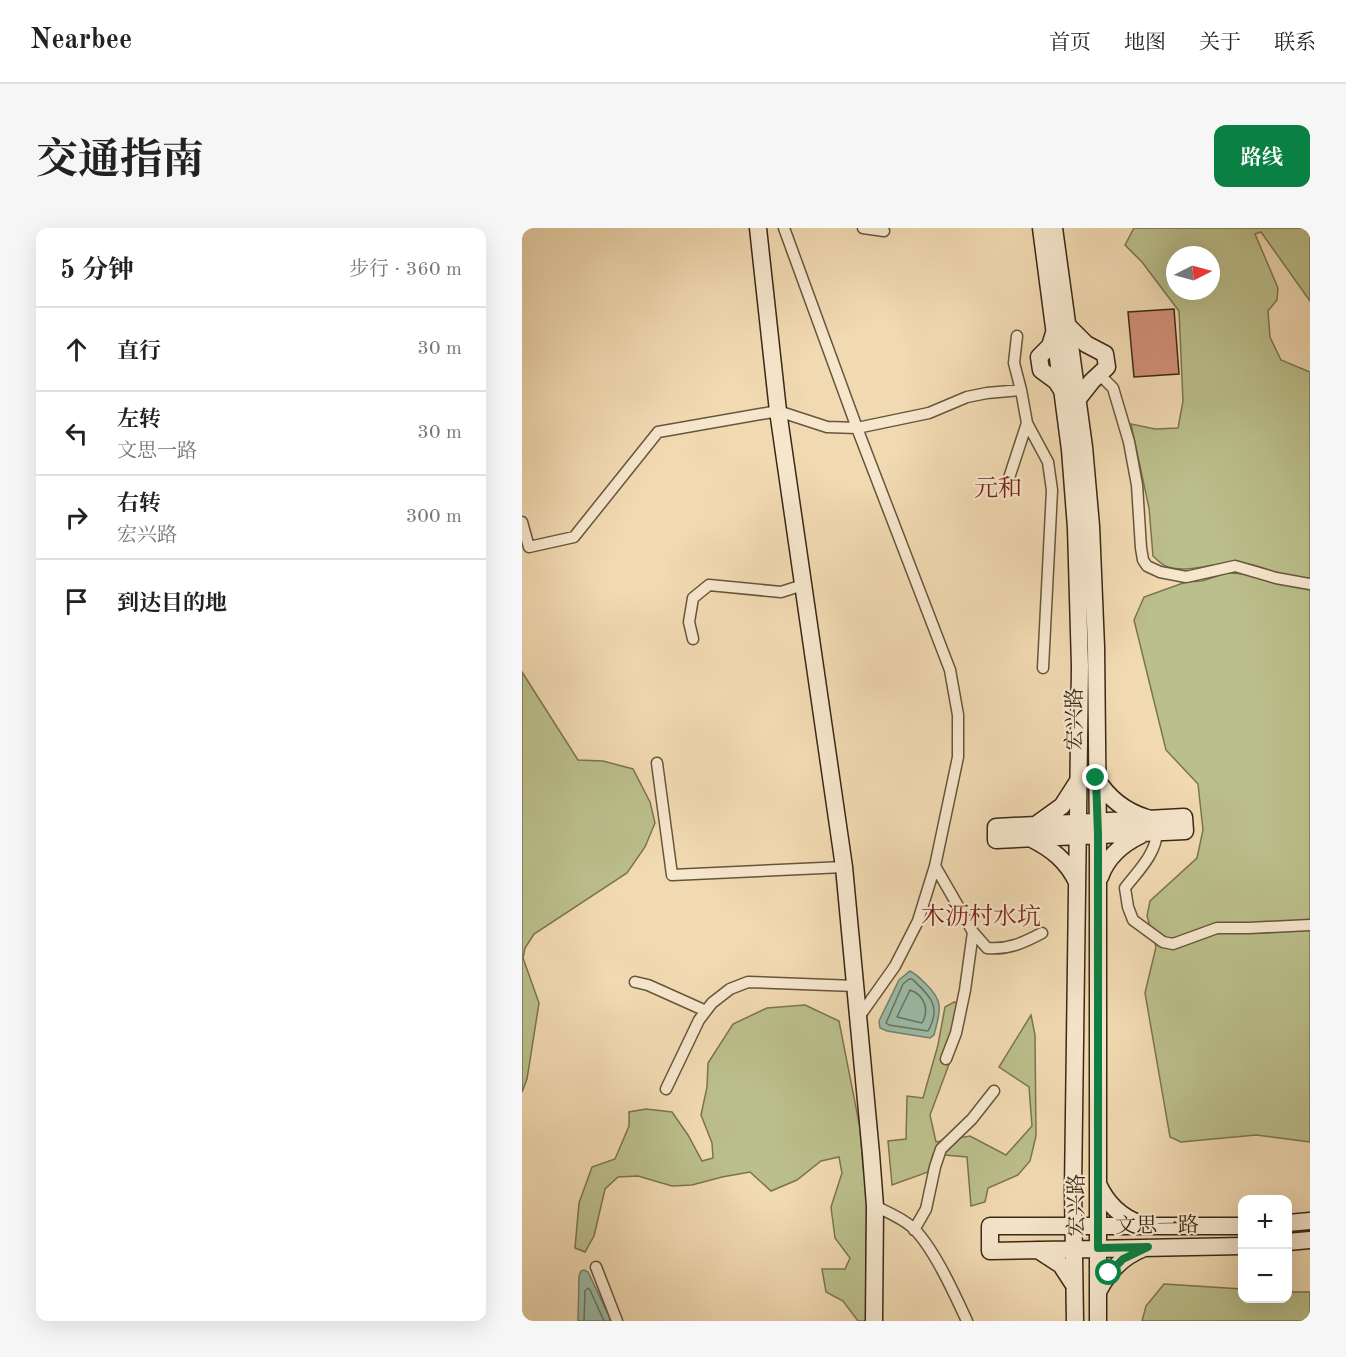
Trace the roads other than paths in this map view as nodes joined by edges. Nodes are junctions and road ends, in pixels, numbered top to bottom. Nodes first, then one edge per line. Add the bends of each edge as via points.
1 (758, 228) edge
2 (784, 228) edge
3 (863, 228) edge
4 (1041, 228) edge
5 (1054, 228) edge
6 (884, 231) dead end
7 (1061, 327) junction
8 (1017, 336) dead end
9 (1099, 374) junction
10 (1021, 390) junction
11 (1070, 396) junction
12 (778, 411) junction
13 (1027, 423) junction
14 (857, 428) junction
15 (1008, 481) dead end
16 (522, 522) edge
17 (1310, 584) edge
18 (803, 585) junction
19 (693, 639) dead end
20 (1043, 668) dead end
21 (657, 763) dead end
22 (1096, 778) junction
23 (1078, 780) junction
24 (1154, 828) junction
25 (1098, 829) junction
26 (1078, 830) junction
27 (1031, 832) junction
28 (935, 866) junction
29 (844, 867) junction
30 (1077, 883) junction
31 (1098, 884) junction
32 (1310, 925) edge
33 (974, 932) junction
34 (1042, 933) dead end
35 (635, 982) dead end
36 (855, 986) junction
37 (706, 1011) junction
38 (859, 1017) junction
39 (946, 1059) dead end
40 (666, 1089) dead end
41 (994, 1091) dead end
42 (1098, 1183) junction
43 (1073, 1185) junction
44 (875, 1206) junction
45 (1310, 1221) edge
46 (1292, 1223) edge
47 (1073, 1225) junction
48 (1098, 1225) junction
49 (1039, 1226) junction
50 (1148, 1226) junction
51 (1238, 1226) edge
52 (915, 1230) junction
53 (1310, 1240) edge
54 (1292, 1242) edge
55 (1238, 1246) edge
56 (1148, 1247) junction
57 (1073, 1248) junction
58 (1098, 1248) junction
59 (1037, 1250) junction
60 (596, 1267) dead end
61 (1074, 1286) junction
62 (1098, 1291) junction
63 (617, 1321) edge
64 (874, 1321) edge
65 (967, 1321) edge
66 (1075, 1321) edge
67 (1098, 1321) edge

1 - 12 street
2 - 14 street
3 - 6 street
4 - 7 street, 宏兴路
5 - 7 street, 宏兴路
7 - 9 street via 1105,354 1107,367
7 - 11 street, 宏兴路
8 - 10 street via 1014,363
9 - 11 street
9 - 17 street via 1113,388 1129,442 1137,485 1141,548 1148,566 1186,576 1235,566
10 - 13 street
10 - 14 street via 967,397 929,413
11 - 22 street, 宏兴路 via 1084,447 1091,526
11 - 23 street, 宏兴路 via 1080,666
12 - 14 street via 827,427
12 - 16 street via 658,432 574,537 529,547
12 - 18 street
13 - 15 street
13 - 20 street via 1048,462 1052,490
14 - 28 street via 950,669 958,715 958,758
18 - 19 street via 781,592 709,585 693,598 689,622
18 - 29 street
21 - 29 street via 672,875
22 - 24 street via 1122,807
22 - 25 street, 宏兴路
23 - 26 street, 宏兴路
23 - 27 street via 1062,806
24 - 25 street
24 - 31 street via 1119,848 1106,864
24 - 32 street via 1157,842 1125,888 1132,920 1162,942 1173,944 1217,928
25 - 26 street
25 - 31 street, 宏兴路
26 - 27 street
26 - 30 street, 宏兴路
27 - 30 street via 1069,867
28 - 33 street
28 - 38 street via 918,921 895,966
29 - 36 street
30 - 43 street, 宏兴路
31 - 42 street, 宏兴路
33 - 34 street via 987,948 997,949 1017,946
33 - 39 street via 956,1034
35 - 37 street
36 - 37 street via 748,982 730,989
36 - 38 street
37 - 40 street
38 - 44 street
41 - 52 street via 941,1149 926,1209
42 - 48 street, 宏兴路
42 - 50 street via 1116,1210
43 - 47 street, 宏兴路
43 - 49 street via 1060,1211
44 - 52 street
44 - 64 street
45 - 46 street
47 - 48 street, 文思一路
47 - 49 street, 文思一路
47 - 57 street, 宏兴路
48 - 50 street, 文思一路
48 - 58 street, 宏兴路
49 - 59 street, 文思一路 via 990,1227 990,1251
50 - 51 street, 文思一路
52 - 65 street via 953,1290
53 - 54 street
55 - 56 street, 文思一路
56 - 58 street, 文思一路
56 - 62 street via 1116,1265
57 - 58 street, 文思一路
57 - 59 street, 文思一路
57 - 61 street, 宏兴路
58 - 62 street, 宏兴路
59 - 61 street via 1061,1265
60 - 63 street
61 - 66 street, 宏兴路
62 - 67 street, 宏兴路

